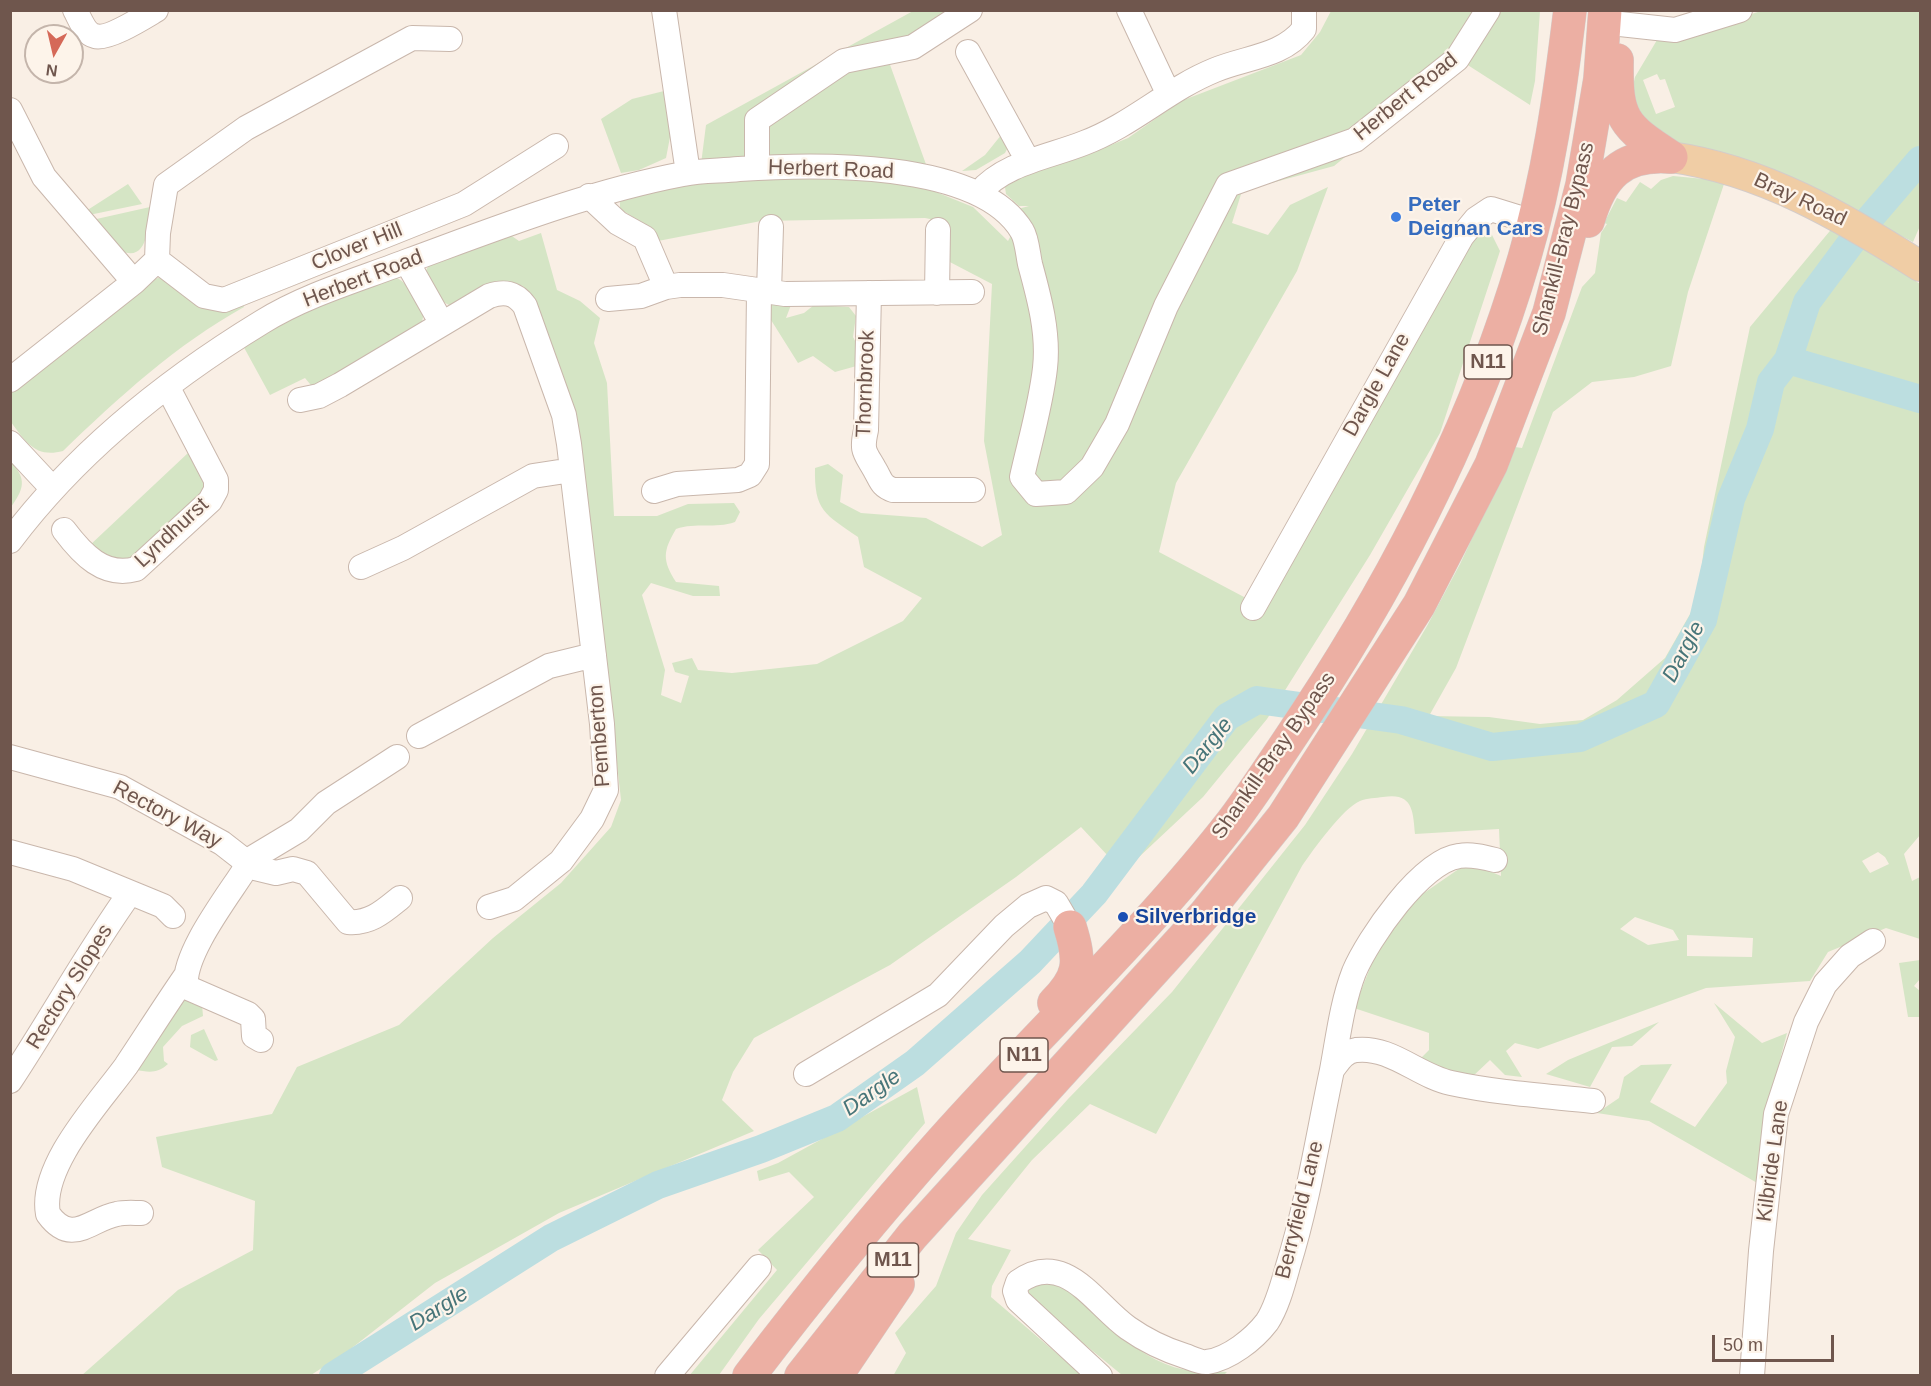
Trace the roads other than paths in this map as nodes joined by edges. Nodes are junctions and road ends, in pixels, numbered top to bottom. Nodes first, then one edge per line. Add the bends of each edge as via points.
1 (75, 10) edge
2 (156, 10) edge
3 (664, 10) edge
4 (970, 10) edge
5 (1129, 10) edge
6 (1304, 10) edge
7 (1488, 10) edge
8 (1561, 10) edge
9 (1570, 10) edge
10 (1740, 10) edge
11 (1615, 15) edge
12 (450, 39) dead end
13 (968, 52) dead end
14 (1560, 87) junction
15 (1168, 93) junction
16 (10, 110) edge
17 (556, 146) dead end
18 (1671, 157) junction
19 (1028, 161) junction
20 (757, 168) junction
21 (688, 173) junction
22 (979, 193) junction
23 (589, 196) junction
24 (1533, 222) junction
25 (771, 227) dead end
26 (938, 230) dead end
27 (157, 260) junction
28 (407, 262) junction
29 (1920, 266) edge
30 (134, 282) junction
31 (666, 286) junction
32 (764, 292) junction
33 (972, 292) dead end
34 (868, 293) junction
35 (938, 293) junction
36 (608, 299) dead end
37 (1549, 313) junction
38 (442, 324) junction
39 (12, 375) edge
40 (168, 388) junction
41 (300, 400) dead end
42 (10, 443) edge
43 (572, 470) junction
44 (52, 488) junction
45 (654, 490) dead end
46 (973, 490) dead end
47 (64, 530) dead end
48 (10, 541) edge
49 (361, 567) dead end
50 (1253, 608) dead end
51 (594, 655) junction
52 (419, 736) dead end
53 (10, 757) edge
54 (397, 757) dead end
55 (1271, 765) junction
56 (10, 852) edge
57 (1495, 860) dead end
58 (246, 864) junction
59 (130, 893) junction
60 (400, 898) dead end
61 (489, 908) dead end
62 (173, 916) dead end
63 (1065, 919) junction
64 (1873, 941) dead end
65 (185, 977) junction
66 (261, 1040) dead end
67 (1332, 1070) junction
68 (806, 1074) dead end
69 (10, 1081) edge
70 (1593, 1101) dead end
71 (990, 1149) junction
72 (141, 1213) dead end
73 (872, 1222) junction
74 (759, 1267) dead end
75 (667, 1376) edge
76 (749, 1376) edge
77 (801, 1376) edge
78 (836, 1376) edge
79 (1100, 1376) edge
80 (1752, 1376) edge

1 - 2 street via 86,30 94,36 105,36
3 - 21 street
4 - 20 street via 913,47 844,61 757,120
5 - 15 street
6 - 15 street via 1304,29 1290,44 1216,69
7 - 22 street, Herbert Road via 1457,59 1355,140 1228,185 1166,306 1117,424 1092,467 1066,492 1036,494 1023,477 1045,365 1041,306 1024,233
8 - 14 highway, N11 via 1557,62
9 - 14 highway, Shankill-Bray Bypass / N11
10 - 11 street via 1675,30
11 - 18 highway via 1617,87 1625,120 1638,135
11 - 37 highway, Shankill-Bray Bypass / N11 via 1582,185
12 - 27 street via 412,38 392,48 246,128 166,185
13 - 19 street
14 - 24 highway, Shankill-Bray Bypass / N11
15 - 19 street via 1133,120 1085,143
16 - 30 street via 44,177
17 - 27 street, Clover Hill via 464,204 224,300 204,296
18 - 29 main road, Bray Road via 1724,166 1805,198
18 - 37 highway, N11 via 1650,155 1636,159 1623,165 1602,185
19 - 22 street via 986,184
20 - 21 street, Herbert Road
20 - 22 street, Herbert Road via 890,170
21 - 23 street, Herbert Road
23 - 28 street, Herbert Road
23 - 31 street via 618,223 645,238
24 - 50 street, Dargle Lane via 1491,209 1462,236
24 - 55 highway, Shankill-Bray Bypass / N11 via 1501,329 1461,431 1411,540 1326,684
25 - 32 street
26 - 35 street
27 - 30 street
28 - 38 street
28 - 40 street, Herbert Road via 265,320
30 - 39 street
31 - 32 street via 723,285
31 - 36 street via 641,296
32 - 34 street
32 - 45 street via 758,464 750,475 738,480 678,484
33 - 35 street
34 - 35 street
34 - 46 street, Thornbrook via 863,451 866,459 885,488
37 - 71 highway, Shankill-Bray Bypass / N11 via 1491,465 1419,605 1283,817 1205,914
38 - 41 street, Pemberton via 319,396
38 - 43 street, Pemberton via 489,297 508,293 518,297 525,306 564,415
40 - 44 street, Herbert Road via 110,434
40 - 47 street, Lyndhurst via 216,480 210,501 136,569 125,572 109,571 81,552
42 - 44 street
43 - 49 street via 533,476
43 - 51 street, Pemberton
44 - 48 street, Herbert Road
51 - 52 street, Pemberton via 549,666
51 - 61 street, Pemberton via 606,790 602,804 561,861 514,899
53 - 58 street, Rectory Way via 120,787 193,825
54 - 58 street via 326,803 299,830
55 - 63 highway, N11 via 1245,780 1118,933 1096,937
55 - 73 highway, Shankill-Bray Bypass / N11 via 1233,821 1133,939 943,1140
56 - 59 street via 73,869
57 - 67 street, Berryfield Lane via 1456,856 1426,874 1394,906 1372,936 1354,973
58 - 60 street, Rectory Way via 276,873 293,868 307,873 348,922 362,923
58 - 65 street via 201,940
59 - 62 street via 163,906
59 - 69 street, Rectory Slopes
63 - 68 street via 1056,903 1046,898 1028,906 938,995
63 - 73 highway, N11 via 1077,957 1073,981 892,1179 881,1194
64 - 80 street, Kilbride Lane via 1850,956 1825,984 1806,1022 1776,1114
65 - 66 street via 186,987 248,1014 253,1019 254,1036
65 - 72 street via 78,1129 49,1191 48,1214 53,1221 75,1231 116,1214
67 - 70 street via 1344,1054 1372,1051 1397,1058 1448,1083
67 - 79 street, Berryfield Lane via 1302,1219 1282,1284 1268,1320 1234,1351 1206,1362 1168,1351 1127,1328 1075,1279 1037,1272 1018,1282 1018,1300
71 - 77 highway, Shankill-Bray Bypass / M11 via 912,1236
71 - 78 highway, N11
73 - 76 highway, Shankill-Bray Bypass / N11
74 - 75 street

